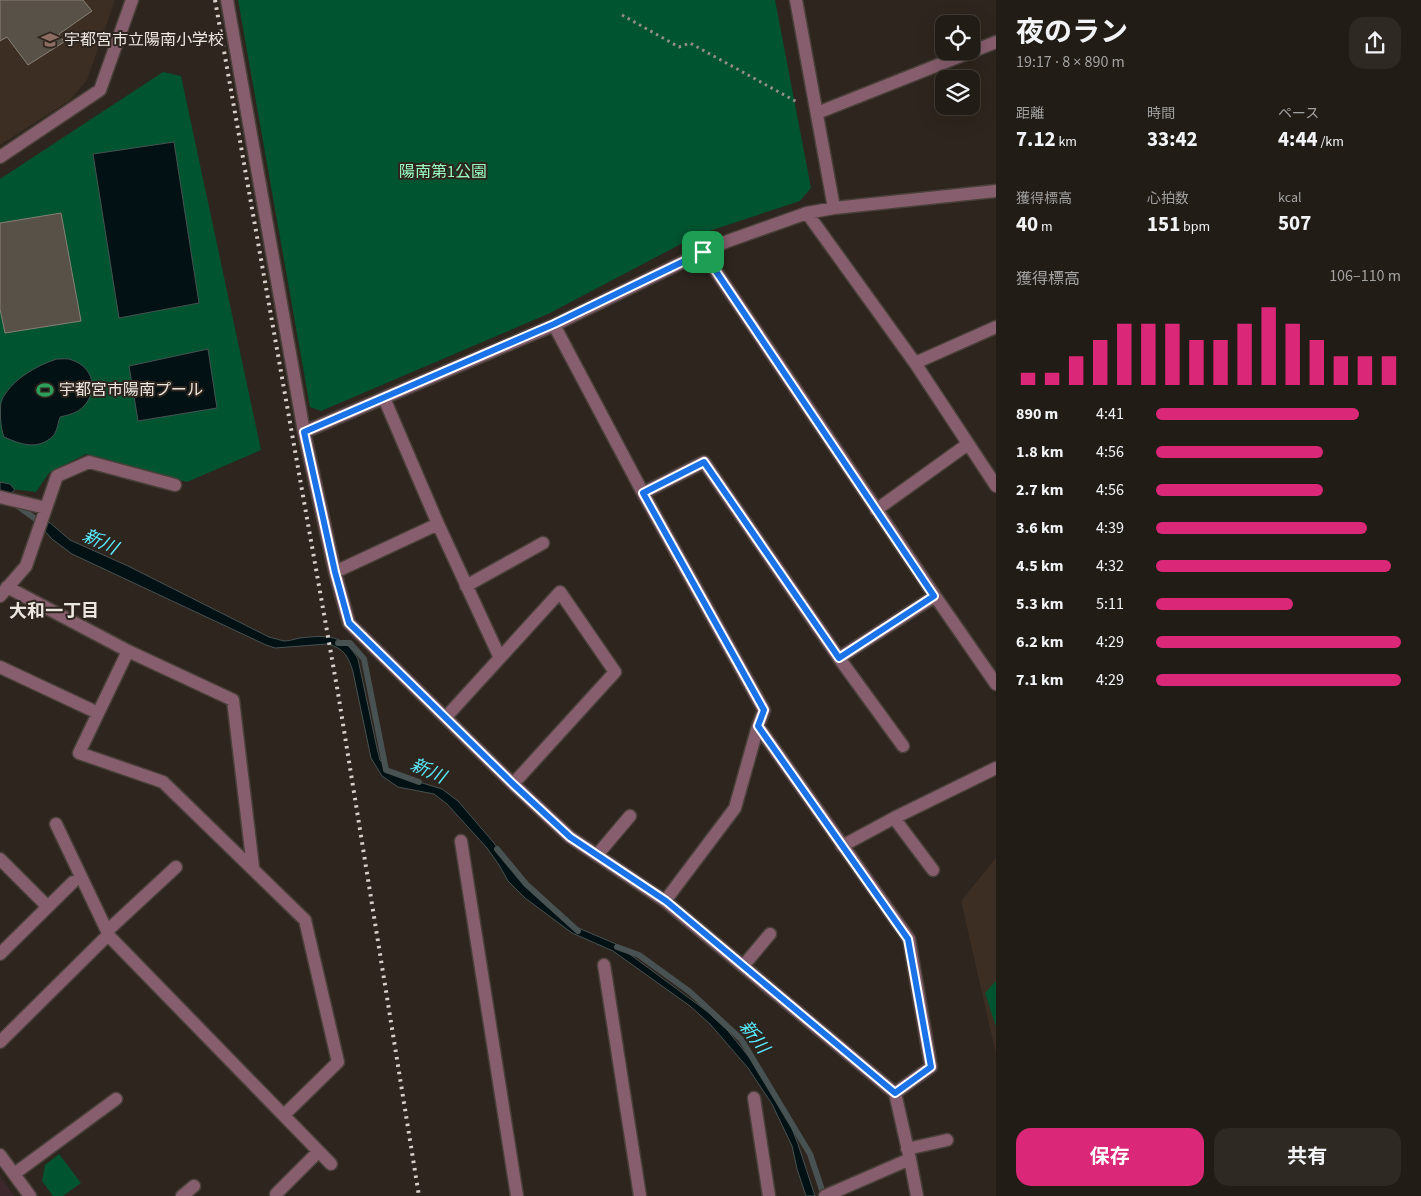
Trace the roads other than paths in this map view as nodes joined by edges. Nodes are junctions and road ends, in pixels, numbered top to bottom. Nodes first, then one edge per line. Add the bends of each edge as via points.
1 (132, 0) edge
2 (227, 0) edge
3 (798, 1) edge
4 (996, 42) edge
5 (817, 113) junction
6 (0, 157) edge
7 (996, 190) edge
8 (834, 208) junction
9 (807, 213) junction
10 (703, 252) junction
11 (554, 324) junction
12 (996, 327) edge
13 (915, 362) junction
14 (384, 398) junction
15 (304, 432) junction
16 (968, 444) junction
17 (175, 485) dead end
18 (996, 486) edge
19 (643, 493) junction
20 (0, 497) edge
21 (46, 508) junction
22 (876, 510) junction
23 (438, 524) junction
24 (543, 543) dead end
25 (335, 572) junction
26 (466, 586) junction
27 (4, 592) edge
28 (934, 596) junction
29 (128, 651) junction
30 (500, 658) junction
31 (839, 658) junction
32 (0, 667) edge
33 (996, 684) edge
34 (98, 712) junction
35 (446, 717) junction
36 (758, 726) junction
37 (903, 746) dead end
38 (996, 768) edge
39 (513, 784) junction
40 (630, 816) dead end
41 (894, 818) junction
42 (56, 824) dead end
43 (461, 841) dead end
44 (842, 846) junction
45 (597, 855) junction
46 (0, 860) edge
47 (176, 867) dead end
48 (253, 867) junction
49 (933, 870) dead end
50 (73, 882) dead end
51 (666, 901) junction
52 (47, 906) junction
53 (108, 933) junction
54 (770, 934) dead end
55 (0, 954) edge
56 (604, 964) dead end
57 (743, 966) junction
58 (0, 1042) edge
59 (895, 1093) junction
60 (754, 1098) dead end
61 (116, 1099) dead end
62 (284, 1115) junction
63 (947, 1140) dead end
64 (318, 1152) junction
65 (909, 1154) junction
66 (0, 1155) edge
67 (331, 1164) dead end
68 (14, 1174) junction
69 (194, 1186) dead end
70 (276, 1194) dead end
71 (30, 1196) edge
72 (182, 1196) edge
73 (517, 1196) edge
74 (640, 1196) edge
75 (769, 1196) edge
76 (825, 1196) edge
77 (917, 1196) edge

1 - 6 street via 100,90
2 - 15 street
3 - 5 street
4 - 5 street
5 - 8 street
7 - 8 street
8 - 9 street
9 - 10 street
9 - 13 street
10 - 11 street
10 - 22 street
11 - 14 street
11 - 19 street
12 - 13 street
13 - 16 street
14 - 15 street
14 - 23 street
15 - 25 street
16 - 18 street
16 - 22 street
17 - 21 street via 89,462 57,476
19 - 31 street via 704,462
19 - 36 street via 764,710
20 - 21 street
21 - 27 street via 26,566
22 - 28 street
23 - 25 street
23 - 26 street
24 - 26 street
25 - 35 street via 349,623
26 - 30 street
27 - 29 street
28 - 31 street
28 - 33 street
29 - 34 street
29 - 48 street via 232,700
30 - 35 street
30 - 39 street via 560,592 615,672
31 - 37 street
32 - 34 street
34 - 48 street via 79,753 163,782
35 - 39 street
36 - 44 street
36 - 51 street via 735,808
38 - 41 street
39 - 45 street via 570,837
40 - 45 street
41 - 44 street
41 - 49 street
42 - 53 street
43 - 73 street
44 - 59 street via 908,939 931,1067
45 - 51 street
46 - 52 street
47 - 53 street
48 - 62 street via 305,920 338,1062
50 - 52 street
51 - 57 street
52 - 55 street
53 - 58 street
53 - 62 street
54 - 57 street
56 - 74 street
57 - 59 street
59 - 65 street
60 - 75 street
61 - 68 street
62 - 64 street
63 - 65 street
64 - 67 street
64 - 70 street
65 - 76 street
65 - 77 street
66 - 68 street
68 - 71 street
69 - 72 street

